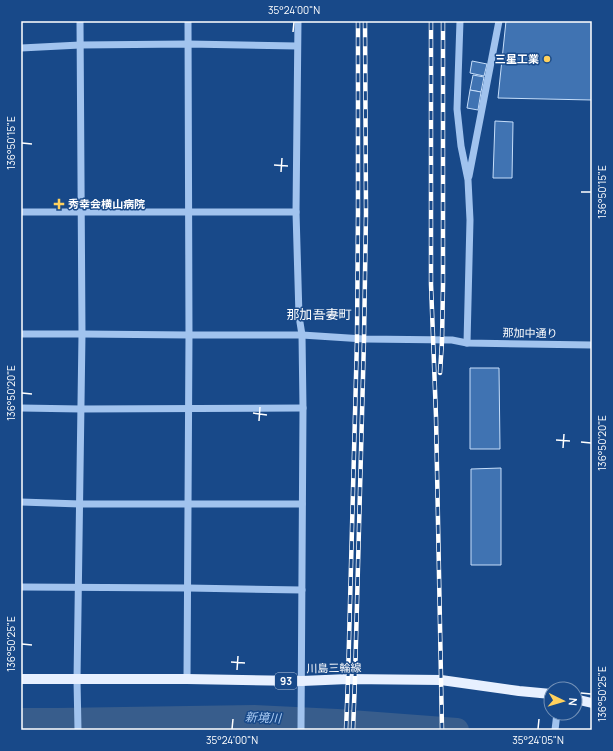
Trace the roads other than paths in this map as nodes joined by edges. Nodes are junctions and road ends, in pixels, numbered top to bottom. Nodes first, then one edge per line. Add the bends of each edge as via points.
1 (80, 21) edge
2 (188, 21) edge
3 (298, 21) edge
4 (460, 21) edge
5 (499, 21) edge
6 (188, 44) junction
7 (80, 45) junction
8 (297, 46) junction
9 (21, 48) edge
10 (468, 180) junction
11 (21, 212) edge
12 (82, 212) junction
13 (188, 212) junction
14 (296, 212) junction
15 (21, 334) edge
16 (82, 334) junction
17 (189, 335) junction
18 (302, 335) junction
19 (467, 343) junction
20 (592, 345) edge
21 (21, 408) edge
22 (303, 408) junction
23 (81, 409) junction
24 (188, 409) junction
25 (21, 502) edge
26 (188, 503) junction
27 (80, 504) junction
28 (302, 504) junction
29 (21, 587) edge
30 (78, 588) junction
31 (188, 588) junction
32 (302, 590) junction
33 (21, 679) edge
34 (187, 679) junction
35 (77, 680) junction
36 (302, 685) junction
37 (543, 693) edge
38 (78, 730) edge
39 (301, 730) edge

1 - 7 street
2 - 6 street
3 - 8 street
4 - 10 street via 457,109
5 - 10 street
6 - 7 street
6 - 8 street
6 - 13 street
7 - 9 street
7 - 12 street
8 - 14 street
10 - 19 street via 470,220
11 - 12 street
12 - 13 street
12 - 16 street
13 - 14 street
13 - 17 street
14 - 18 street via 299,316
15 - 16 street, 那加中通り
16 - 17 street, 那加中通り
16 - 23 street
17 - 18 street, 那加中通り
17 - 24 street
18 - 19 street, 那加中通り via 452,340
18 - 22 street
19 - 20 street, 那加中通り
21 - 23 street
22 - 24 street
22 - 28 street
23 - 24 street
23 - 27 street
24 - 26 street
25 - 27 street
26 - 27 street
26 - 28 street
26 - 31 street
27 - 30 street
28 - 32 street
29 - 30 street
30 - 31 street
30 - 35 street
31 - 32 street
31 - 34 street
32 - 36 street
33 - 35 main road, 川島三輪線 / 93
34 - 35 main road, 川島三輪線 / 93
34 - 36 main road, 川島三輪線 / 93
35 - 38 street
36 - 37 main road, 川島三輪線 / 93 via 348,679 442,680
36 - 39 street

